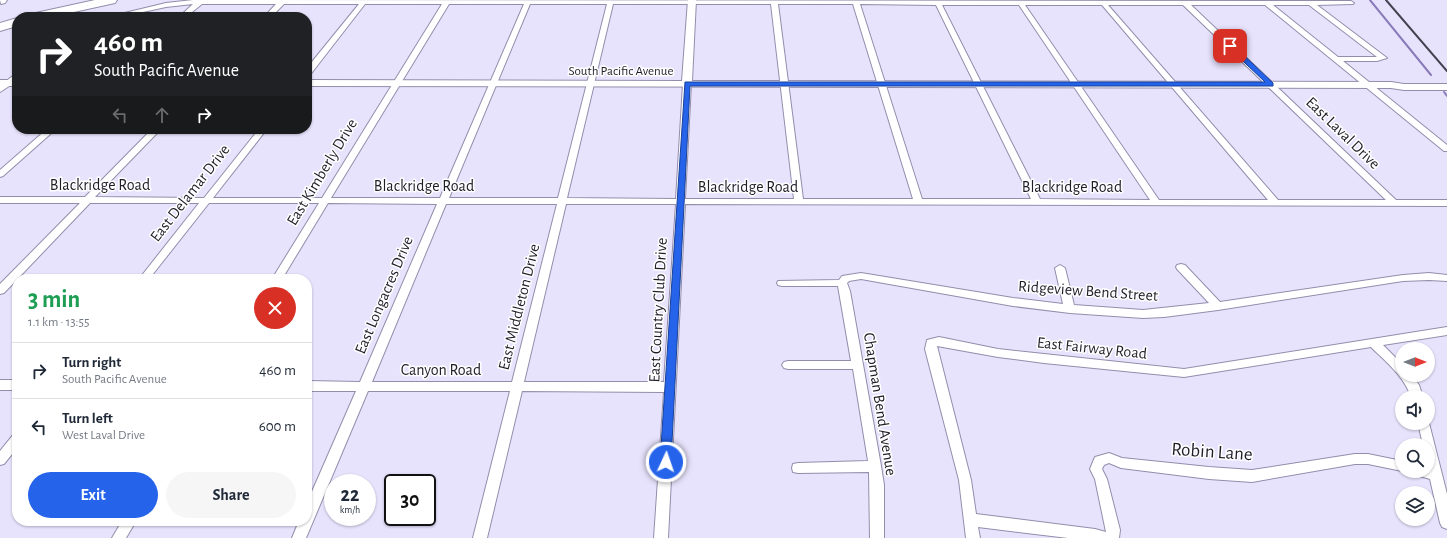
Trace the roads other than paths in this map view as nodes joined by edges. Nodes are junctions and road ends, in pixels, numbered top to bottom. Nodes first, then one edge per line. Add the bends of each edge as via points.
1 (111, 0) edge
2 (283, 1) edge
3 (365, 1) edge
4 (447, 1) edge
5 (528, 1) edge
6 (610, 1) edge
7 (692, 1) edge
8 (774, 1) edge
9 (856, 1) edge
10 (938, 1) edge
11 (1020, 1) edge
12 (1102, 1) edge
13 (200, 2) junction
14 (1184, 2) edge
15 (1266, 2) edge
16 (1349, 2) edge
17 (1311, 3) junction
18 (57, 12) edge
19 (134, 12) edge
20 (188, 12) edge
21 (272, 12) edge
22 (12, 21) edge
23 (0, 22) edge
24 (12, 23) edge
25 (0, 27) edge
26 (1337, 59) junction
27 (312, 67) edge
28 (11, 81) edge
29 (1447, 82) edge
30 (312, 83) edge
31 (396, 83) junction
32 (493, 84) junction
33 (590, 84) junction
34 (687, 84) junction
35 (784, 84) junction
36 (881, 84) junction
37 (979, 84) junction
38 (1076, 84) junction
39 (1174, 84) junction
40 (1271, 84) junction
41 (1368, 85) junction
42 (1391, 85) junction
43 (1447, 88) edge
44 (0, 90) edge
45 (46, 134) edge
46 (152, 134) edge
47 (259, 134) edge
48 (1447, 149) edge
49 (0, 174) edge
50 (0, 200) edge
51 (88, 200) junction
52 (206, 201) junction
53 (325, 201) junction
54 (443, 201) junction
55 (561, 201) junction
56 (681, 202) junction
57 (799, 202) junction
58 (918, 202) junction
59 (1037, 202) junction
60 (1156, 202) junction
61 (1275, 202) junction
62 (1394, 203) junction
63 (1447, 203) edge
64 (1181, 267) dead end
65 (1060, 268) dead end
66 (16, 274) edge
67 (148, 274) edge
68 (280, 274) edge
69 (12, 278) edge
70 (1447, 278) edge
71 (844, 280) junction
72 (782, 283) dead end
73 (0, 290) edge
74 (1218, 306) junction
75 (1070, 309) junction
76 (1447, 331) edge
77 (1374, 343) junction
78 (1395, 364) edge
79 (788, 365) dead end
80 (857, 365) junction
81 (0, 385) edge
82 (12, 385) edge
83 (312, 386) edge
84 (364, 386) junction
85 (516, 386) junction
86 (670, 387) junction
87 (1426, 430) edge
88 (12, 445) edge
89 (0, 460) edge
90 (1395, 465) edge
91 (875, 466) junction
92 (798, 468) dead end
93 (1436, 475) joint
94 (312, 508) edge
95 (972, 520) junction
96 (1447, 523) edge
97 (126, 526) edge
98 (304, 526) edge
99 (119, 538) edge
100 (299, 538) edge
101 (480, 538) edge
102 (661, 538) edge
103 (878, 538) edge
104 (973, 538) edge
105 (1104, 538) edge
106 (1112, 538) edge

1 - 18 highway
2 - 3 street
2 - 13 street
2 - 21 street
3 - 4 street
3 - 27 street
4 - 5 street
4 - 31 street, East Kimberly Drive
5 - 6 street
5 - 32 street, East Longacres Drive
6 - 7 street
6 - 33 street, East Middleton Drive
7 - 8 street
7 - 34 street
8 - 9 street
8 - 35 street
9 - 10 street
9 - 36 street
10 - 11 street
10 - 37 street
11 - 12 street
11 - 38 street
12 - 14 street
12 - 39 street
13 - 19 street via 176,3
13 - 20 street
14 - 15 street
14 - 40 street, East Laval Drive
15 - 17 street
15 - 26 street
16 - 17 street
17 - 26 street via 1382,58
22 - 23 highway
24 - 25 highway
26 - 41 street
28 - 44 street
29 - 42 street, South Pacific Avenue via 1398,82
30 - 31 street, South Pacific Avenue
31 - 32 street, South Pacific Avenue
31 - 53 street, East Kimberly Drive
32 - 33 street, South Pacific Avenue
32 - 54 street, East Longacres Drive
33 - 34 street, South Pacific Avenue
33 - 55 street, East Middleton Drive
34 - 35 street, South Pacific Avenue
34 - 56 street, East Country Club Drive
35 - 36 street, South Pacific Avenue
35 - 57 street
36 - 37 street, South Pacific Avenue
36 - 58 street
37 - 38 street, South Pacific Avenue
37 - 59 street
38 - 39 street, South Pacific Avenue
38 - 60 street
39 - 40 street, South Pacific Avenue
39 - 61 street
40 - 41 street, South Pacific Avenue
40 - 62 street, East Laval Drive
41 - 42 street, South Pacific Avenue
41 - 48 street
42 - 43 street, South Pacific Avenue
45 - 49 street
46 - 51 street
47 - 52 street, East Delamar Drive
50 - 51 street, Blackridge Road
51 - 52 street, Blackridge Road
51 - 66 street
52 - 53 street, Blackridge Road
52 - 67 street, East Delamar Drive
53 - 54 street, Blackridge Road
53 - 68 street, East Kimberly Drive
54 - 55 street, Blackridge Road
54 - 84 street, East Longacres Drive
55 - 56 street, Blackridge Road
55 - 85 street, East Middleton Drive
56 - 57 street, Blackridge Road
56 - 86 street, East Country Club Drive
57 - 58 street, Blackridge Road
58 - 59 street, Blackridge Road
59 - 60 street, Blackridge Road
60 - 61 street, Blackridge Road
61 - 62 street, Blackridge Road
62 - 63 street, Blackridge Road
64 - 74 street
65 - 75 street
69 - 73 street
70 - 74 street, Ridgeview Bend Street via 1401,277
71 - 72 street, Ridgeview Bend Street
71 - 75 street, Ridgeview Bend Street via 862,276 1013,302
71 - 80 street, Chapman Bend Avenue
74 - 75 street, Ridgeview Bend Street via 1143,314
76 - 77 street, East Fairway Road
77 - 78 street
77 - 95 street, East Fairway Road via 1184,373 990,352 939,341 931,343 965,480
79 - 80 street
80 - 91 street, Chapman Bend Avenue
81 - 82 street
83 - 84 street, Canyon Road
84 - 85 street, Canyon Road
84 - 94 street, East Longacres Drive
85 - 86 street, Canyon Road
85 - 101 street, East Middleton Drive
86 - 102 street, East Country Club Drive
87 - 93 street
88 - 89 street
90 - 106 street, Robin Lane via 1368,459 1350,459 1252,476 1121,463 1109,458 1099,461 1096,469 1101,479 1113,530
91 - 92 street
91 - 103 street, Chapman Bend Avenue
93 - 96 street
95 - 104 street, East Fairway Road
95 - 105 street
97 - 99 street
98 - 100 street, East Longacres Drive

